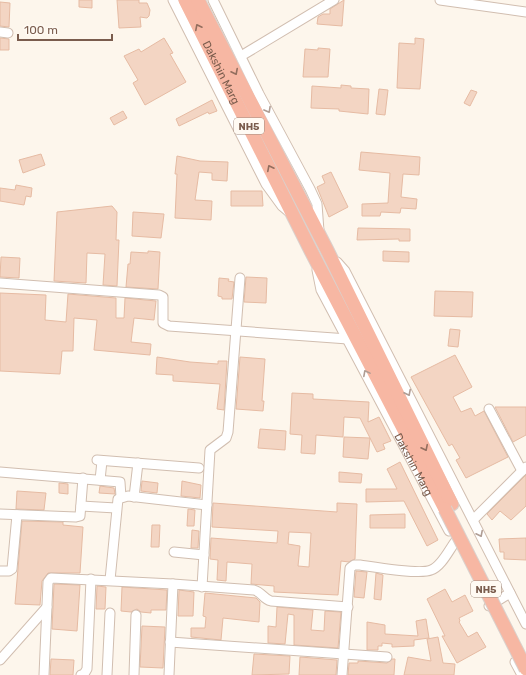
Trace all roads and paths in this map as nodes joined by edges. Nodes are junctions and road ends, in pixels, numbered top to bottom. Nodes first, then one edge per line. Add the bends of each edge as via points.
1 (173, 0) edge
2 (185, 0) edge
3 (198, 0) edge
4 (213, 0) edge
5 (334, 0) edge
6 (440, 0) edge
7 (526, 12) edge
8 (241, 56) junction
9 (294, 216) junction
10 (319, 234) junction
11 (327, 250) junction
12 (312, 253) junction
13 (240, 278) dead end
14 (0, 283) edge
15 (237, 331) junction
16 (348, 339) junction
17 (489, 409) dead end
18 (138, 463) junction
19 (199, 468) dead end
20 (524, 469) edge
21 (0, 472) edge
22 (83, 478) junction
23 (100, 480) junction
24 (122, 496) junction
25 (134, 497) junction
26 (207, 505) junction
27 (81, 506) junction
28 (449, 507) junction
29 (116, 508) junction
30 (0, 514) edge
31 (16, 515) junction
32 (473, 520) junction
33 (454, 542) junction
34 (174, 552) dead end
35 (204, 555) junction
36 (0, 571) edge
37 (91, 579) junction
38 (110, 580) junction
39 (173, 584) junction
40 (202, 587) junction
41 (510, 593) junction
42 (488, 606) junction
43 (47, 607) junction
44 (348, 607) junction
45 (110, 613) dead end
46 (136, 616) dead end
47 (526, 624) edge
48 (170, 642) junction
49 (526, 650) edge
50 (344, 655) junction
51 (387, 657) dead end
52 (0, 660) edge
53 (526, 669) edge
54 (44, 675) edge
55 (81, 675) edge
56 (107, 675) edge
57 (134, 675) edge
58 (169, 675) edge
59 (342, 675) edge
60 (522, 675) edge

1 - 9 street via 266,184 282,206
9 -> 2 highway, Dakshin Marg / NH5
3 -> 10 highway, Dakshin Marg / NH5
4 - 8 street
5 - 8 street
6 - 7 street
8 -> 10 street via 317,204
9 - 12 highway, Dakshin Marg / NH5
10 - 11 highway, Dakshin Marg / NH5
11 -> 28 highway, Dakshin Marg
11 -> 32 street, Dakshin Marg / NH5 via 345,271
12 - 16 street, Dakshin Marg / NH5 via 321,290
12 - 28 highway, Dakshin Marg
13 - 15 street
14 - 15 street via 159,295 164,301 165,325
15 - 16 street
15 - 26 street via 228,432 226,438 210,450
33 -> 16 street, Dakshin Marg / NH5
17 - 20 street
18 - 19 street
18 - 23 street via 100,460
18 - 25 street
20 - 32 street
21 - 22 street
22 - 23 street
22 - 27 street
23 - 24 street via 120,482
24 - 25 street
24 - 29 street via 118,499
25 - 26 street
26 - 35 street
27 - 29 street
27 - 31 street via 80,516 76,517
28 - 49 highway, Dakshin Marg / NH5
28 - 53 highway, Dakshin Marg / NH5, bridge
29 - 38 street
30 - 31 street
31 - 36 street via 12,568 9,571
32 -> 41 street, Dakshin Marg / NH5
33 - 42 street, Dakshin Marg / NH5
33 - 44 street via 431,571 354,565 350,568
34 - 35 street
35 - 40 street
37 - 38 street
37 - 43 street via 51,578 48,582
37 - 55 street via 87,669
38 - 39 street
39 - 40 street
39 - 48 street
40 - 44 street via 254,590 271,601
41 - 42 street
41 - 47 street, Dakshin Marg / NH5
42 - 60 street, Dakshin Marg / NH5
43 - 52 street
43 - 54 street
44 - 50 street
45 - 56 street
46 - 57 street
48 - 50 street
48 - 58 street
50 - 51 street
50 - 59 street

